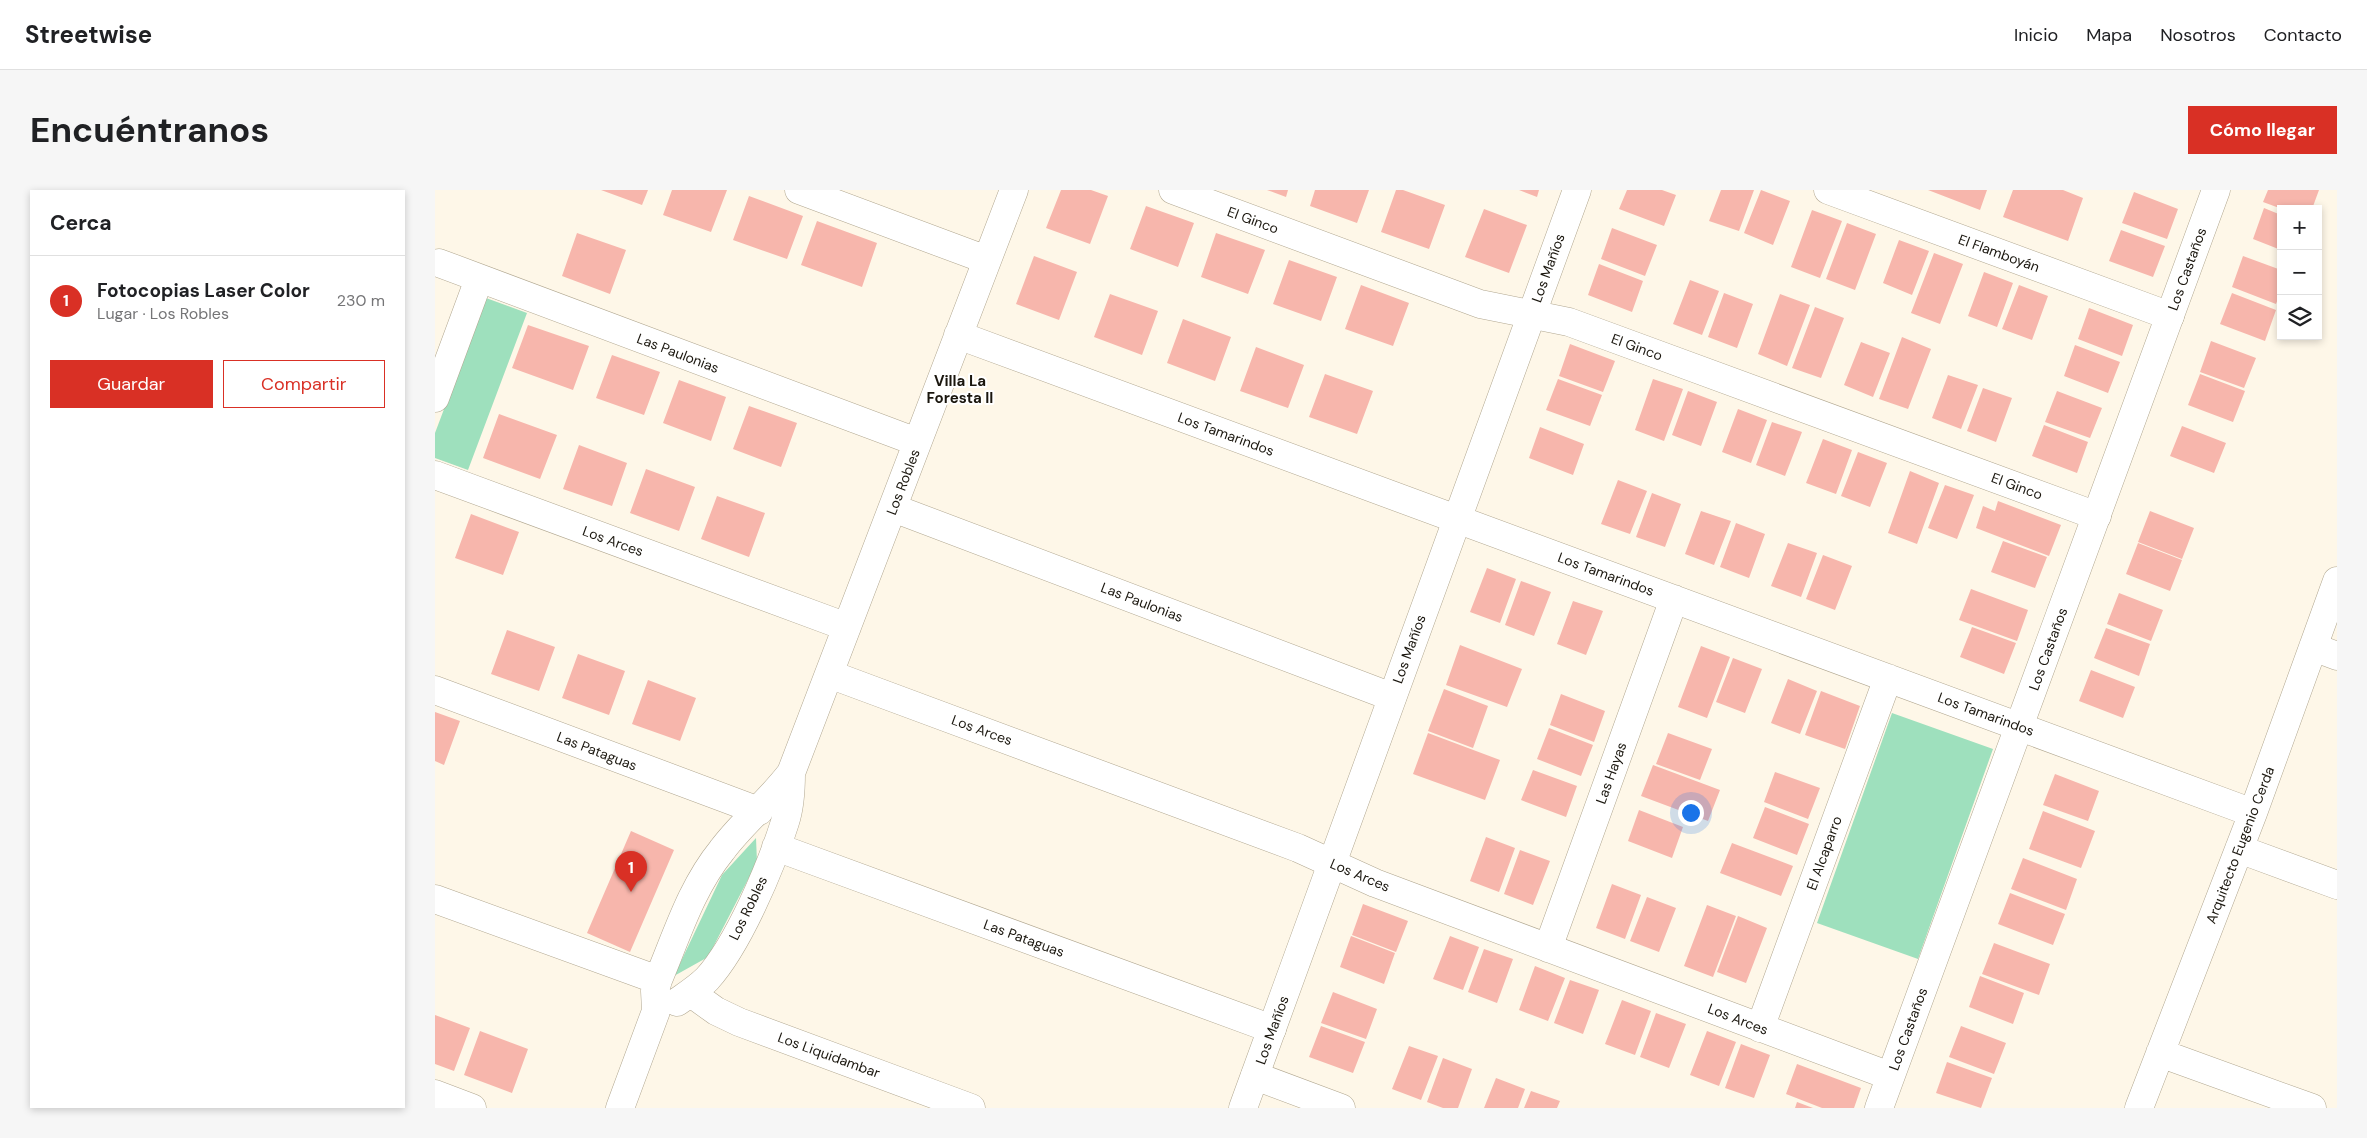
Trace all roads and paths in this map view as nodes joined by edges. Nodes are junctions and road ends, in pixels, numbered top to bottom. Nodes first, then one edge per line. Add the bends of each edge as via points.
1 (799, 190) edge
2 (1014, 190) edge
3 (1173, 190) edge
4 (1577, 190) edge
5 (1828, 190) edge
6 (2216, 190) edge
7 (987, 260) junction
8 (439, 264) dead end
9 (479, 278) junction
10 (1531, 314) junction
11 (2170, 316) junction
12 (958, 335) junction
13 (435, 398) edge
14 (917, 442) junction
15 (435, 475) edge
16 (893, 508) junction
17 (2097, 516) junction
18 (1456, 518) junction
19 (2337, 580) edge
20 (1674, 599) junction
21 (847, 627) junction
22 (2325, 651) edge
23 (829, 674) junction
24 (1888, 678) junction
25 (435, 690) edge
26 (1392, 697) junction
27 (2020, 726) junction
28 (791, 774) junction
29 (759, 811) junction
30 (2253, 813) junction
31 (776, 847) junction
32 (2239, 850) junction
33 (1331, 864) junction
34 (2337, 885) edge
35 (435, 899) edge
36 (1548, 948) junction
37 (658, 980) junction
38 (691, 993) junction
39 (656, 1011) junction
40 (1760, 1028) junction
41 (1272, 1029) junction
42 (2160, 1053) junction
43 (1255, 1076) junction
44 (1890, 1076) junction
45 (435, 1094) edge
46 (472, 1108) edge
47 (620, 1108) edge
48 (971, 1108) edge
49 (1243, 1108) edge
50 (1341, 1108) edge
51 (1879, 1108) edge
52 (2139, 1108) edge
53 (2312, 1108) edge

1 - 7 street
2 - 7 street, Los Robles
3 - 10 street, El Ginco via 1480,304
4 - 10 street, Los Mañíos
5 - 11 street, El Flamboyán
6 - 11 street, Los Castaños
7 - 12 street, Los Robles
8 - 9 street, Las Paulonias
9 - 13 street
9 - 14 street, Las Paulonias
10 - 17 street, El Ginco via 1569,322
10 - 18 street, Los Mañíos
11 - 17 street, Los Castaños
12 - 14 street, Los Robles
12 - 18 street, Los Tamarindos
14 - 16 street, Los Robles
15 - 21 street, Los Arces
16 - 21 street, Los Robles
16 - 26 street, Las Paulonias
17 - 27 street, Los Castaños
18 - 20 street, Los Tamarindos
18 - 26 street, Los Mañíos
19 - 22 street, Arquitecto Eugenio Cerda
20 - 24 street, Los Tamarindos
20 - 36 street, Las Hayas
21 - 23 street, Los Robles
22 - 30 street, Arquitecto Eugenio Cerda
23 - 28 street, Los Robles
23 - 33 street, Los Arces via 1298,848
24 - 27 street, Los Tamarindos
24 - 40 street, El Alcaparro
25 - 29 street, Las Pataguas
26 - 33 street, Los Mañíos
27 - 30 street, Los Tamarindos
27 - 44 street, Los Castaños
28 - 29 street, Los Robles
28 - 31 street, Los Robles via 789,805
29 - 37 street, Los Robles via 722,849 702,877
30 - 32 street, Arquitecto Eugenio Cerda
31 - 38 street, Los Robles via 731,944 706,980
31 - 41 street, Las Pataguas
32 - 34 street
32 - 42 street, Arquitecto Eugenio Cerda
33 - 36 street, Los Arces
33 - 41 street, Los Mañíos
35 - 37 street
36 - 40 street, Los Arces
37 - 39 street, Los Robles
38 - 39 street, Los Robles
38 - 48 street, Los Liquidambar via 739,1022
39 - 47 street, Los Robles
40 - 44 street, Los Arces
41 - 43 street, Los Mañíos
42 - 52 street, Arquitecto Eugenio Cerda
42 - 53 street
43 - 49 street, Los Mañíos
43 - 50 street
44 - 51 street, Los Castaños
45 - 46 street

